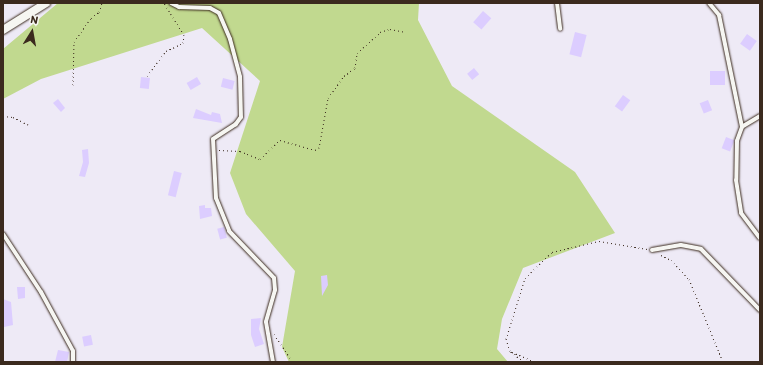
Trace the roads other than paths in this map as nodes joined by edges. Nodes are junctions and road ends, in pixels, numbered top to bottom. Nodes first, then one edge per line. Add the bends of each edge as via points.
1 (46, 3) edge
2 (171, 3) edge
3 (557, 3) edge
4 (709, 3) edge
5 (3, 30) edge
6 (560, 30) dead end
7 (760, 116) edge
8 (742, 127) junction
9 (3, 234) edge
10 (760, 238) edge
11 (652, 250) road end
12 (760, 310) edge
13 (73, 362) edge
14 (273, 362) edge

1 - 5 street
2 - 14 lane via 179,7 210,8 219,13 230,39 240,77 241,117 236,124 219,132 213,138 216,198 229,230 274,278 275,290 266,322
3 - 6 lane
4 - 8 lane via 719,15
7 - 8 lane
8 - 10 lane via 738,141 736,180 741,212
9 - 13 lane via 48,305 73,351
11 - 12 lane via 681,245 701,250

